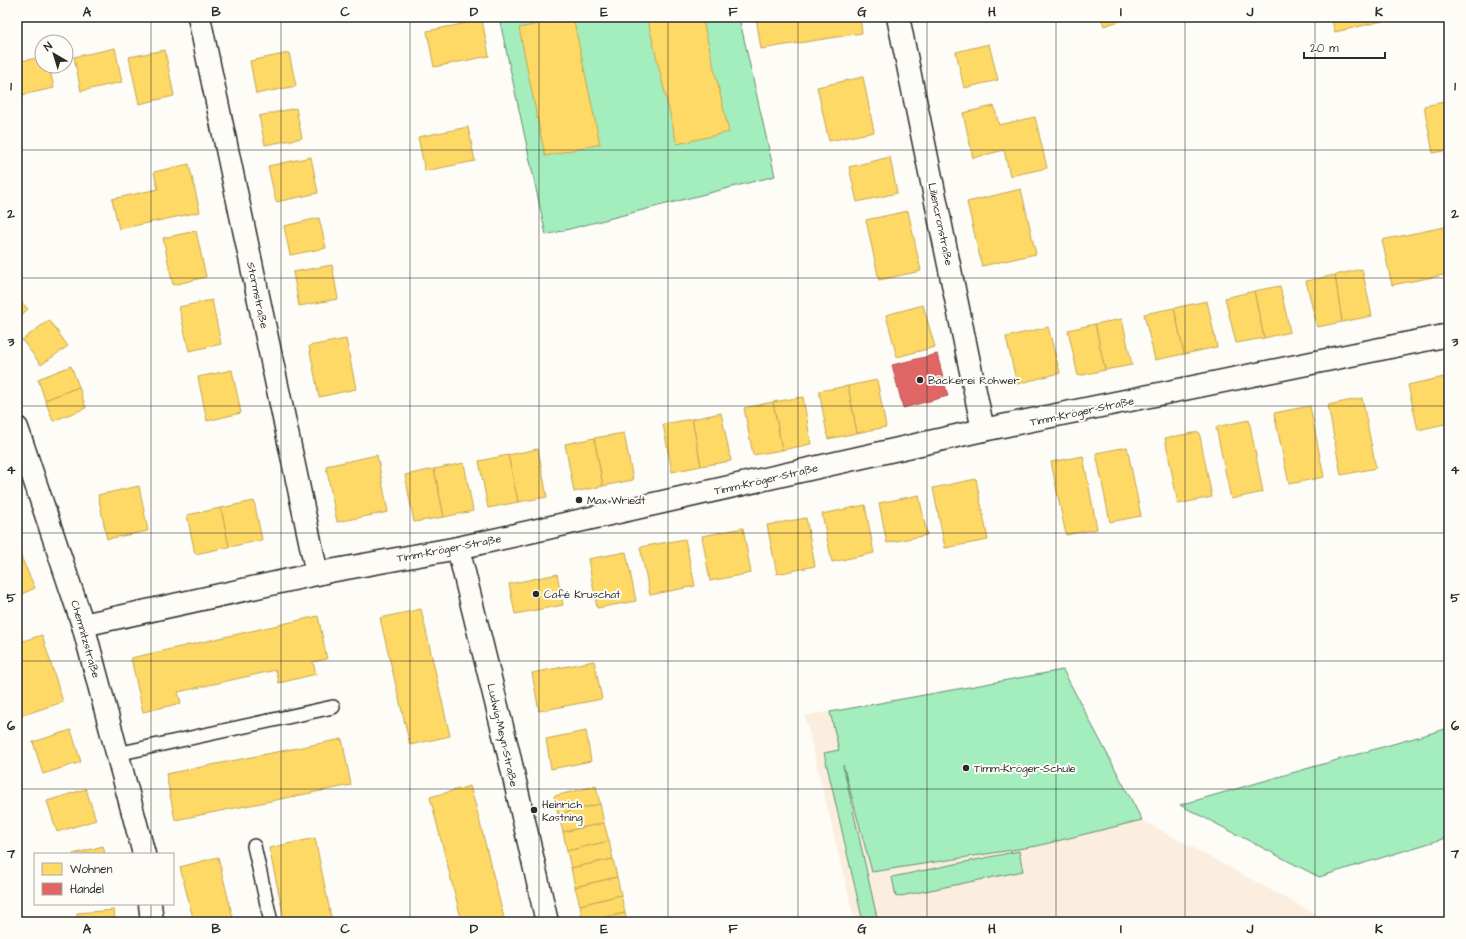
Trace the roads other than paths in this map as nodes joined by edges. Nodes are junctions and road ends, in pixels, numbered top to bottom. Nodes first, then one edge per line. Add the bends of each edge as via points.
1 (200, 17) edge
2 (898, 17) edge
3 (1449, 335) edge
4 (17, 428) edge
5 (983, 430) junction
6 (458, 548) junction
7 (317, 574) junction
8 (83, 625) junction
9 (333, 707) dead end
10 (117, 754) junction
11 (254, 846) dead end
12 (144, 853) edge
13 (150, 905) edge
14 (152, 922) edge
15 (271, 922) edge
16 (546, 922) edge

1 - 7 street, Stormstraße
2 - 5 street, Liliencronstraße
3 - 5 street, Timm-Kröger-Straße
4 - 8 street, Chemnitzstraße
5 - 6 street, Timm-Kröger-Straße
6 - 7 street, Timm-Kröger-Straße
6 - 16 street, Ludwig-Meyn-Straße via 508,751
7 - 8 street, Timm-Kröger-Straße
8 - 10 street, Chemnitzstraße
9 - 10 lane
10 - 12 street, Chemnitzstraße
11 - 15 lane
13 - 14 street

